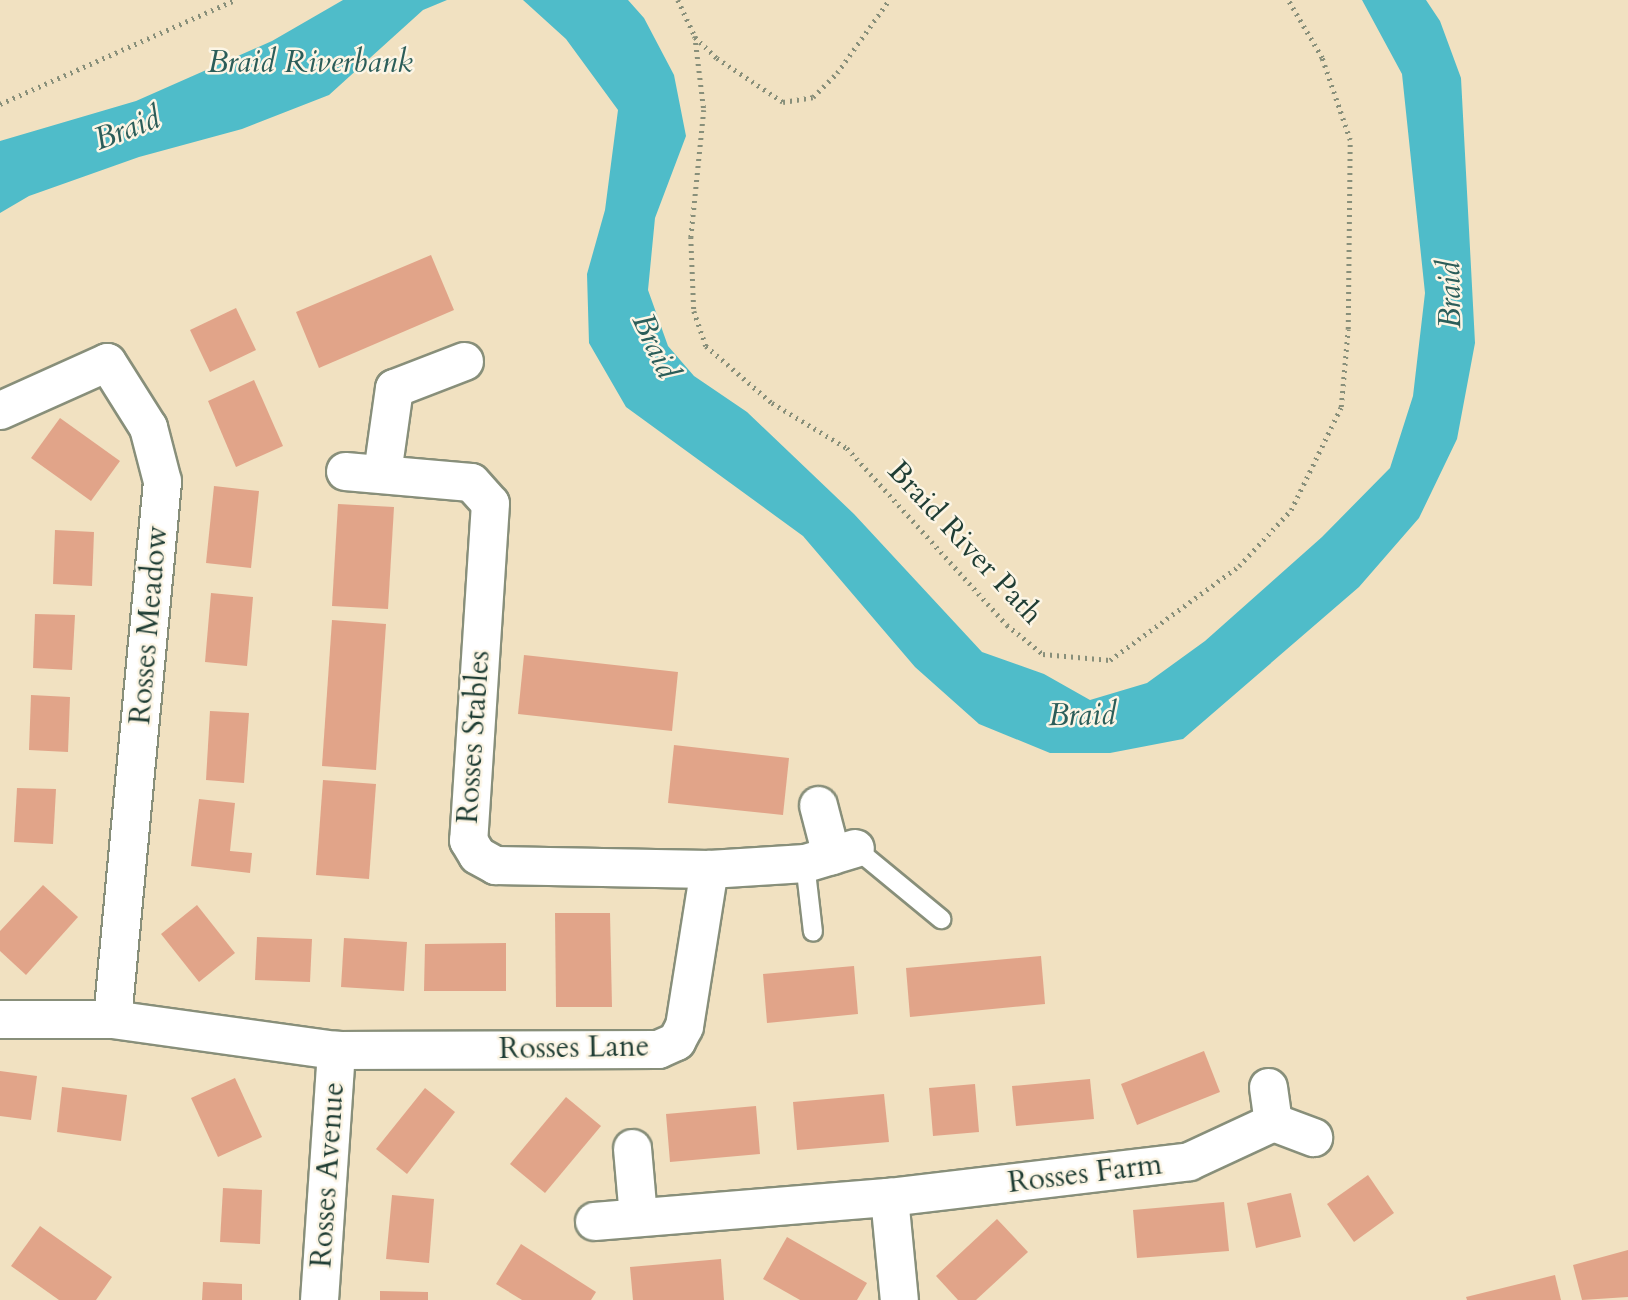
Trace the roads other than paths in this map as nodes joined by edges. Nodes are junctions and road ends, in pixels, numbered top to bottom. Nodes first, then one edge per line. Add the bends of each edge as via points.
1 (464, 361) dead end
2 (0, 410) edge
3 (345, 471) dead end
4 (382, 472) junction
5 (818, 805) dead end
6 (830, 855) junction
7 (709, 869) junction
8 (941, 919) dead end
9 (813, 932) dead end
10 (0, 1018) edge
11 (112, 1018) junction
12 (336, 1050) junction
13 (1313, 1137) dead end
14 (632, 1148) dead end
15 (889, 1197) junction
16 (638, 1216) junction
17 (594, 1221) dead end
18 (319, 1300) edge
19 (899, 1300) edge

1 - 4 street via 394,388
2 - 11 street, Rosses Meadow via 107,362 148,427 162,481
3 - 4 street, Rosses Stables
4 - 7 street, Rosses Stables via 471,482 490,503 468,840 477,855 495,865
5 - 6 street
6 - 7 street, Rosses Stables
6 - 8 lane
6 - 9 lane
7 - 12 street, Rosses Lane via 684,1026 676,1041 658,1049
10 - 11 street
11 - 12 street
12 - 18 street, Rosses Avenue
13 - 15 street, Rosses Farm via 1271,1105 1189,1161
14 - 16 street
15 - 16 street, Rosses Farm
15 - 19 street
16 - 17 street, Rosses Farm

